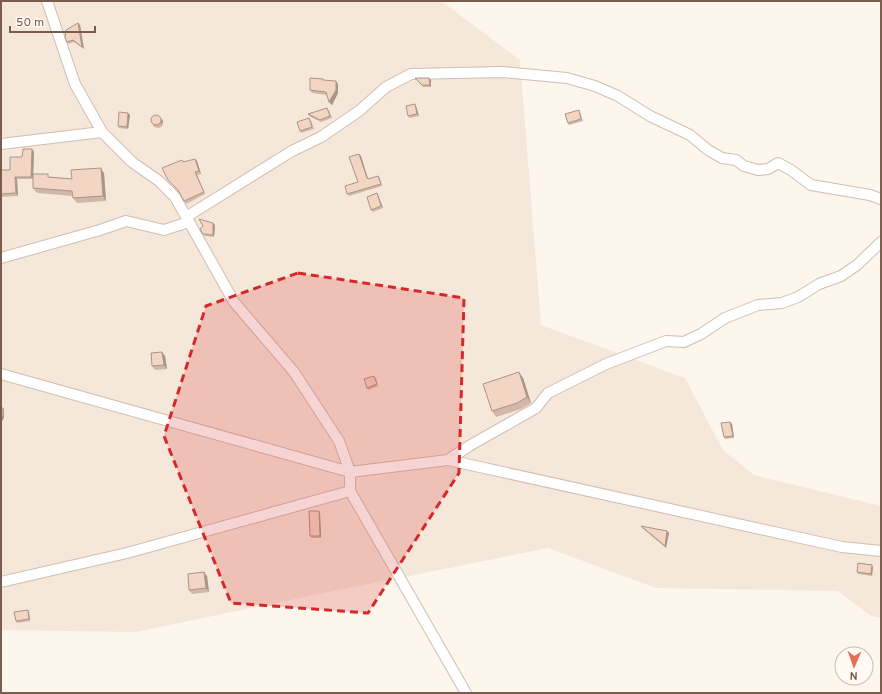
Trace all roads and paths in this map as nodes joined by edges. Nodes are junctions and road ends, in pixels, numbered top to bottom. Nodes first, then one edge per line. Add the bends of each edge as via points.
1 (46, 1) edge
2 (102, 132) junction
3 (1, 144) edge
4 (881, 199) edge
5 (188, 219) junction
6 (881, 242) edge
7 (1, 258) edge
8 (1, 374) edge
9 (448, 460) junction
10 (350, 472) junction
11 (350, 491) junction
12 (881, 551) edge
13 (1, 582) edge
14 (466, 693) edge

1 - 2 street via 75,84
2 - 3 street
2 - 5 street via 132,162 170,192
4 - 5 street via 811,186 791,170 778,164 758,170 744,166 736,160 722,158 690,135 595,86 567,78 503,72 466,72 411,74 386,87 359,111 321,137 292,151
5 - 7 street via 164,230 126,221
5 - 10 street via 234,302 294,372 339,441
6 - 9 street via 841,276 819,284 798,297 782,303 758,305 725,318 684,342 666,340 606,364 548,393 536,408
8 - 10 street
9 - 10 street
9 - 12 street via 842,547
10 - 11 street
11 - 13 street via 127,553
11 - 14 street

